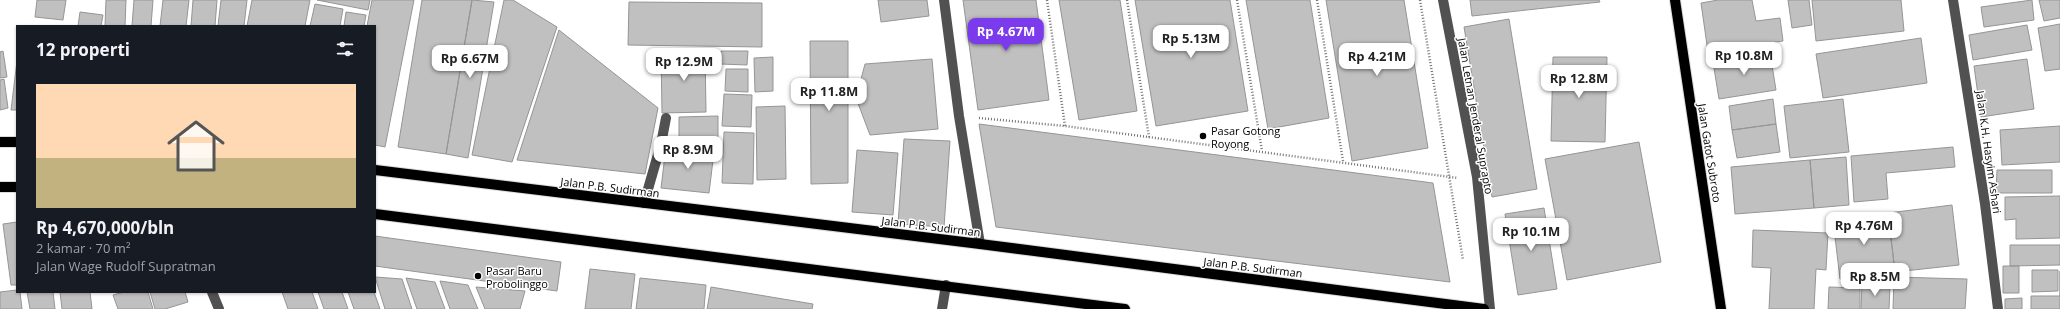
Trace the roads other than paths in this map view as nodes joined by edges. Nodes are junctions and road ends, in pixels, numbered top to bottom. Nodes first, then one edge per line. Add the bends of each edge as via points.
1 (944, 0) edge
2 (1444, 0) edge
3 (1675, 0) edge
4 (1953, 0) edge
5 (666, 118) dead end
6 (0, 142) edge
7 (16, 142) edge
8 (376, 170) edge
9 (0, 187) edge
10 (16, 187) edge
11 (644, 203) junction
12 (376, 214) edge
13 (980, 244) junction
14 (946, 285) junction
15 (212, 293) edge
16 (219, 309) edge
17 (942, 309) edge
18 (1125, 309) edge
19 (1484, 309) edge
20 (1490, 309) edge
21 (1721, 309) edge
22 (1998, 309) edge

1 - 13 street via 959,116
2 - 20 street, Jalan Letnan Jenderal Suprapto via 1476,177
3 - 21 main road, Jalan Gatot Subroto
4 - 22 street, Jalan K.H. Hasyim Ashari via 1984,197
5 - 11 street
6 - 7 main road
8 - 11 main road, Jalan P.B. Sudirman
9 - 10 main road
11 - 13 main road, Jalan P.B. Sudirman
12 - 14 main road
13 - 19 main road, Jalan P.B. Sudirman
14 - 17 street
14 - 18 main road
15 - 16 street

